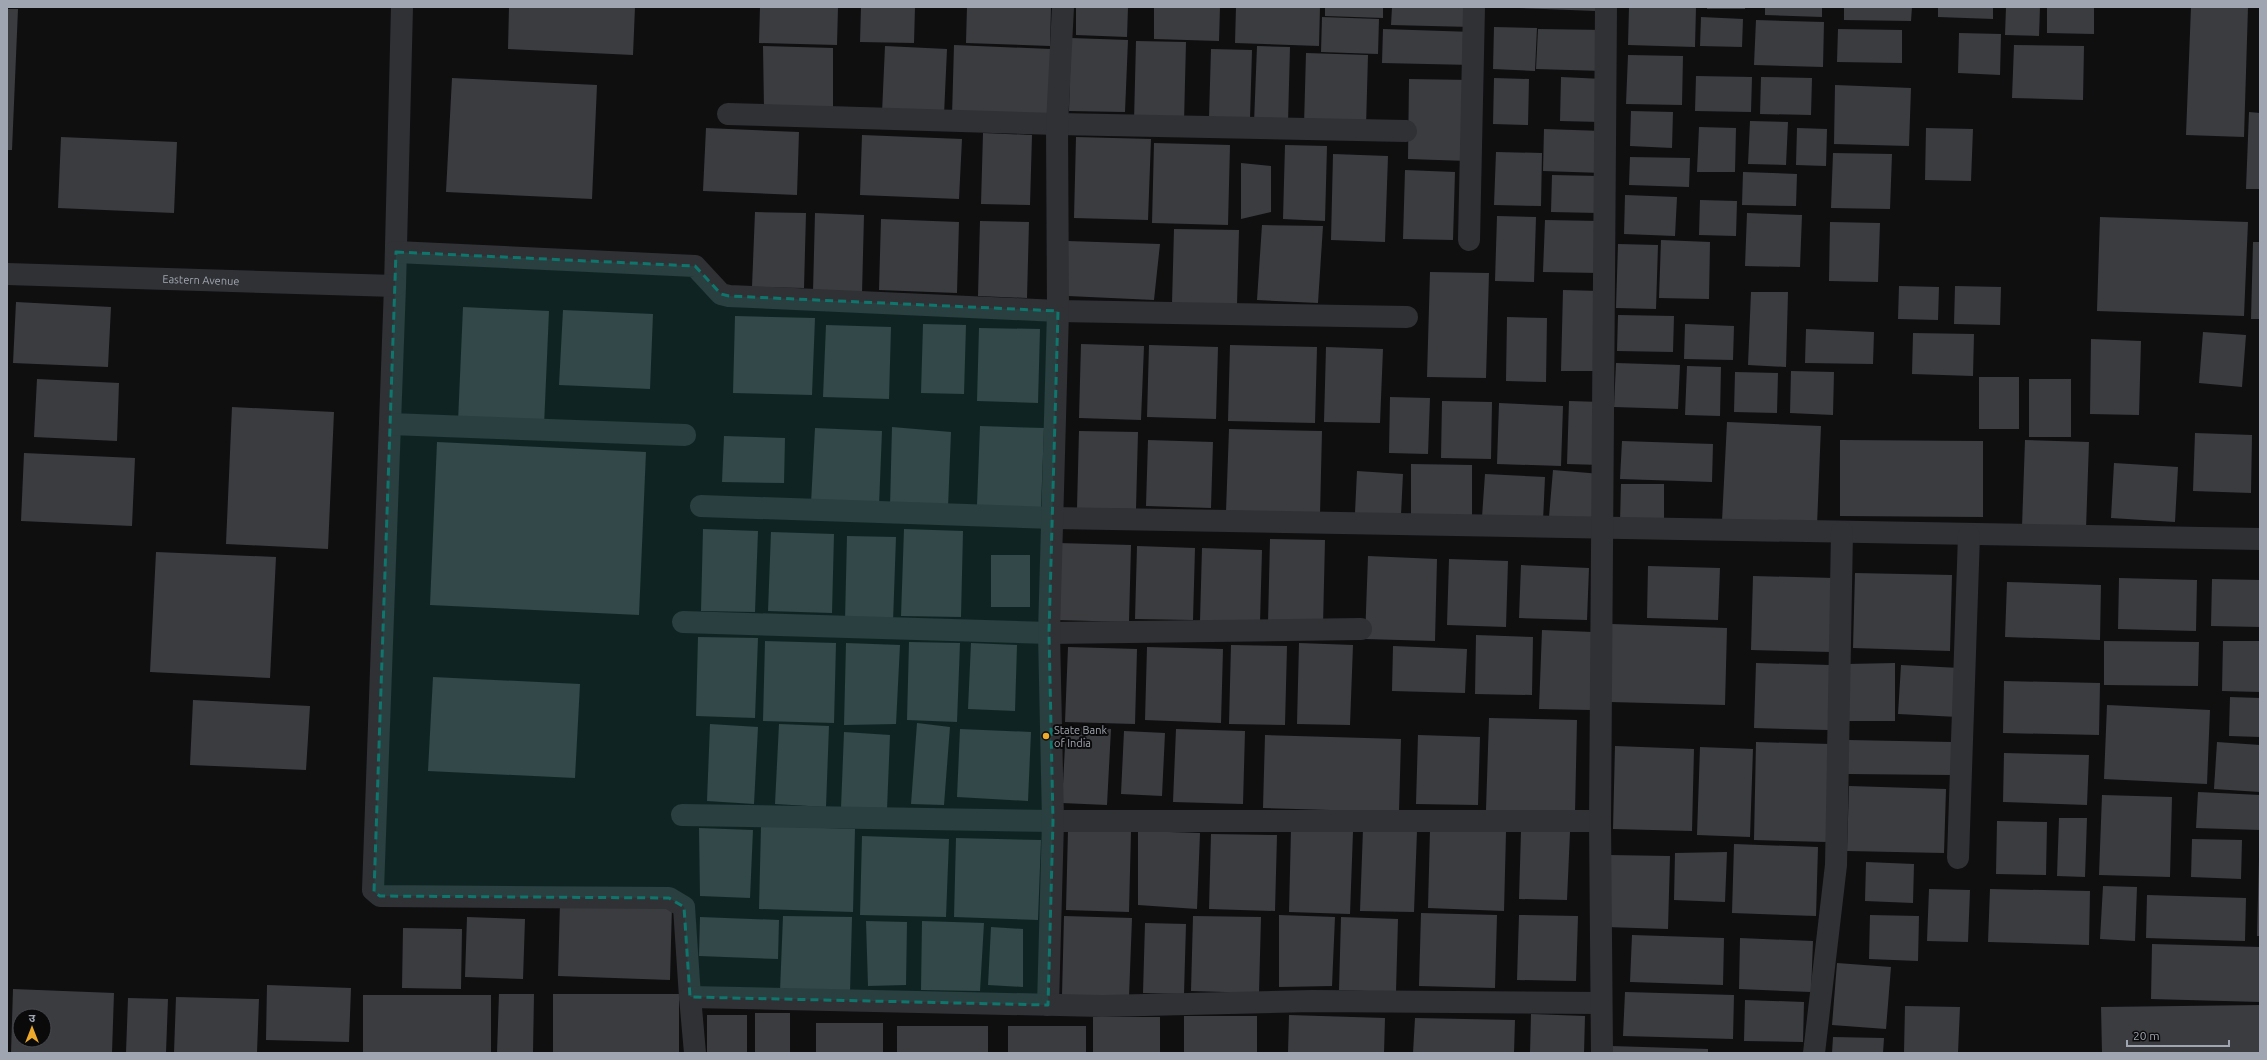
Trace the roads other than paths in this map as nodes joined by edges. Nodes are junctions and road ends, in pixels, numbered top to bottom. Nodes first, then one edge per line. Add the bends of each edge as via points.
1 (402, 7) edge
2 (1063, 7) edge
3 (1474, 7) edge
4 (1606, 7) edge
5 (728, 114) dead end
6 (1057, 124) junction
7 (1406, 131) dead end
8 (1469, 240) dead end
9 (396, 252) junction
10 (7, 274) edge
11 (395, 286) junction
12 (1058, 311) junction
13 (1407, 317) dead end
14 (390, 424) junction
15 (685, 435) dead end
16 (701, 506) dead end
17 (1053, 518) junction
18 (1603, 529) junction
19 (1842, 532) junction
20 (1969, 535) junction
21 (2260, 539) edge
22 (683, 622) dead end
23 (1361, 629) dead end
24 (1049, 633) junction
25 (682, 815) dead end
26 (1053, 821) junction
27 (1600, 821) junction
28 (1958, 858) dead end
29 (690, 997) junction
30 (1601, 1003) junction
31 (1048, 1005) junction
32 (695, 1053) edge
33 (1602, 1053) edge
34 (1814, 1053) edge

1 - 9 street
2 - 6 street
3 - 8 street
4 - 18 street
5 - 6 street
6 - 7 street
6 - 12 street
9 - 11 street
9 - 12 street via 695,266 721,294 729,296
10 - 11 street, Eastern Avenue
11 - 14 street
12 - 13 street
12 - 17 street
14 - 15 street
14 - 29 street via 374,892 380,896 669,898 684,907
16 - 17 street
17 - 18 street
17 - 24 street
18 - 19 street
18 - 27 street
19 - 20 street
19 - 34 street via 1836,865
20 - 21 street
20 - 28 street
22 - 24 street
23 - 24 street
24 - 26 street
25 - 26 street
26 - 27 street
26 - 31 street
27 - 30 street
29 - 31 street via 880,999
29 - 32 street
30 - 31 street via 1422,1001
30 - 33 street

